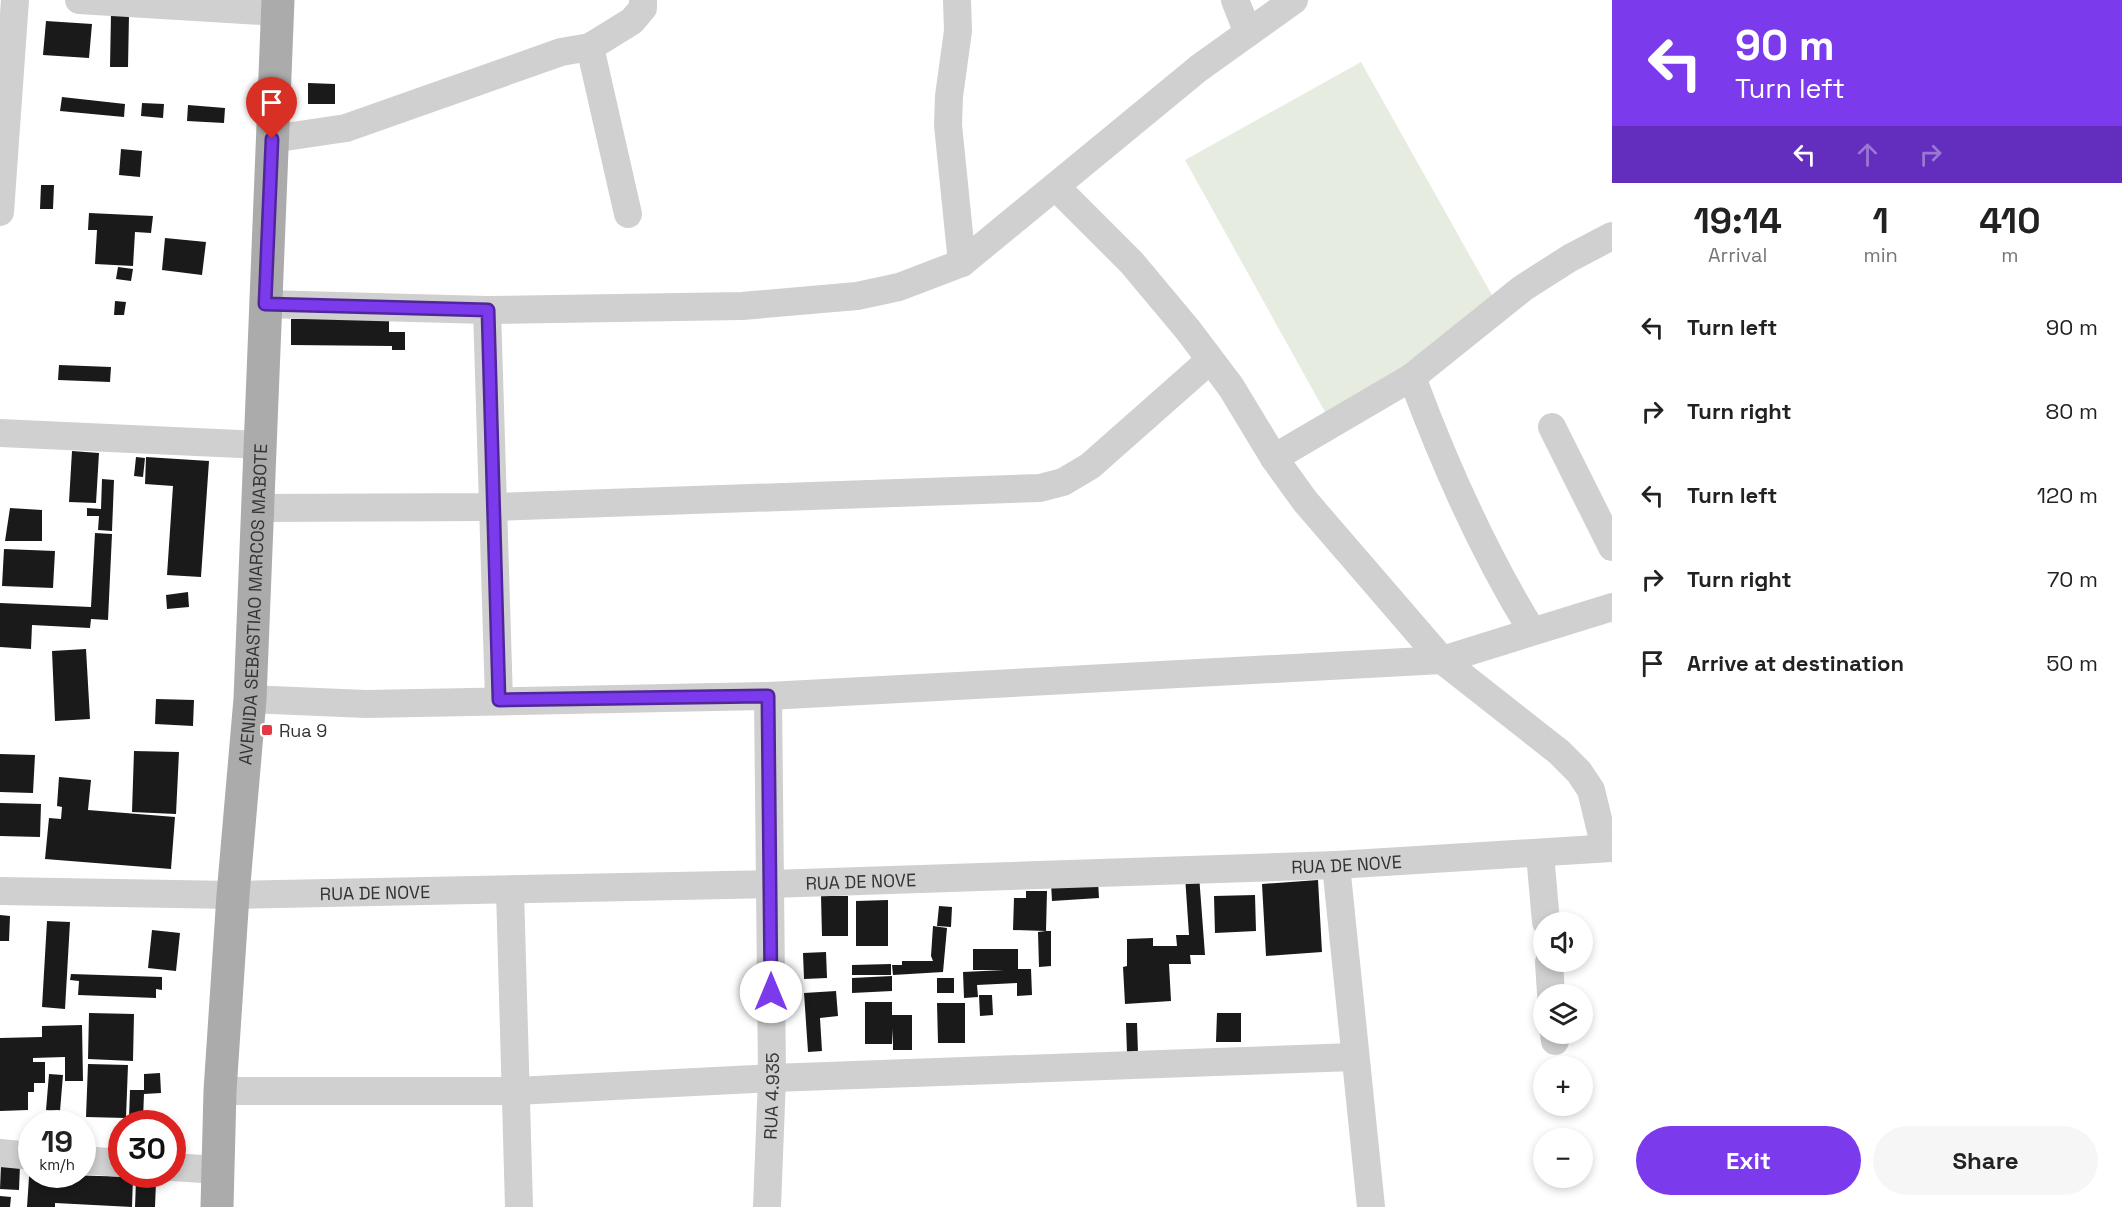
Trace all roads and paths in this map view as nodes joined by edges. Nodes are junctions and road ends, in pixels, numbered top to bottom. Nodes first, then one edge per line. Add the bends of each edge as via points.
1 (15, 0) edge
2 (79, 0) edge
3 (643, 0) edge
4 (957, 0) edge
5 (1235, 0) edge
6 (1294, 0) edge
7 (278, 6) edge
8 (1248, 33) junction
9 (590, 47) junction
10 (272, 139) junction
11 (1056, 188) junction
12 (0, 212) edge
13 (628, 214) dead end
14 (1612, 236) edge
15 (962, 263) junction
16 (265, 304) junction
17 (488, 310) junction
18 (1210, 360) junction
19 (1412, 377) junction
20 (1552, 427) dead end
21 (0, 433) edge
22 (261, 445) junction
23 (1274, 458) junction
24 (492, 507) junction
25 (258, 508) junction
26 (1612, 547) edge
27 (1612, 607) edge
28 (1532, 631) junction
29 (1442, 660) junction
30 (768, 696) junction
31 (250, 699) junction
32 (499, 700) junction
33 (1608, 848) edge
34 (1540, 854) junction
35 (1336, 865) junction
36 (771, 884) junction
37 (510, 890) junction
38 (0, 891) edge
39 (233, 896) junction
40 (1545, 912) edge
41 (1354, 1057) junction
42 (772, 1078) junction
43 (220, 1091) junction
44 (516, 1091) junction
45 (0, 1153) edge
46 (18, 1155) edge
47 (186, 1168) edge
48 (218, 1170) junction
49 (217, 1207) edge
50 (519, 1207) edge
51 (767, 1207) edge
52 (1371, 1207) edge

1 - 12 street
2 - 7 street
3 - 9 street via 643,8 632,21
4 - 15 street via 958,31 948,125
5 - 8 street
6 - 8 street
7 - 10 main road, AVENIDA SEBASTIAO MARCOS MABOTE
8 - 11 street via 1138,117
9 - 10 street via 561,52 346,128
9 - 13 street
10 - 16 main road, AVENIDA SEBASTIAO MARCOS MABOTE
11 - 15 street
11 - 18 street via 1132,263
14 - 19 street via 1523,288
15 - 17 street via 899,287 857,296 742,306
16 - 17 street
16 - 22 main road, AVENIDA SEBASTIAO MARCOS MABOTE
17 - 24 street
18 - 23 street
18 - 24 street via 1090,466 1063,482 1040,488
19 - 23 street
19 - 28 street via 1470,520
20 - 26 street
21 - 22 street
22 - 25 main road, AVENIDA SEBASTIAO MARCOS MABOTE
23 - 29 street via 1305,501
24 - 25 street
24 - 32 street
25 - 31 main road, AVENIDA SEBASTIAO MARCOS MABOTE
27 - 28 street
28 - 29 street
29 - 30 street
29 - 33 street via 1559,752 1578,772 1591,790
30 - 32 street
30 - 36 street, RUA 4.935
31 - 32 street via 366,704
31 - 39 main road, AVENIDA SEBASTIAO MARCOS MABOTE
33 - 34 street, RUA DE NOVE
34 - 35 street, RUA DE NOVE
34 - 40 street
35 - 36 street, RUA DE NOVE
35 - 41 street
36 - 37 street, RUA DE NOVE
36 - 42 street, RUA 4.935
37 - 39 street, RUA DE NOVE
37 - 44 street
38 - 39 street, RUA DE NOVE
39 - 43 main road, AVENIDA SEBASTIAO MARCOS MABOTE
41 - 42 street
41 - 52 street
42 - 44 street
42 - 51 street, RUA 4.935
43 - 44 street
43 - 48 main road, AVENIDA SEBASTIAO MARCOS MABOTE
44 - 50 street
45 - 46 street
47 - 48 street
48 - 49 main road, AVENIDA SEBASTIAO MARCOS MABOTE

